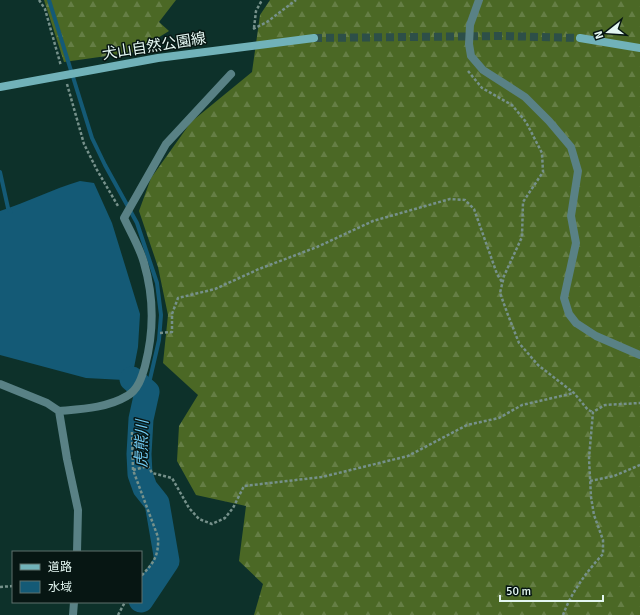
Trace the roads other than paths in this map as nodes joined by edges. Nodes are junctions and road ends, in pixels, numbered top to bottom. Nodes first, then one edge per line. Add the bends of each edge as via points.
1 (479, 0) edge
2 (314, 38) tunnel mouth
3 (580, 38) tunnel mouth
4 (640, 48) edge
5 (231, 74) dead end
6 (0, 87) edge
7 (640, 355) edge
8 (0, 384) edge
9 (59, 411) junction
10 (77, 551) edge
11 (74, 603) edge
12 (73, 615) edge

1 - 7 street via 470,24 470,56 483,70 525,97 550,122 571,147 578,171 571,216 576,243 564,298 569,314 576,324 596,336
2 - 6 main road, 犬山自然公園線 via 158,58
3 - 4 main road
5 - 9 street via 166,144 124,218 144,262 151,292 152,327 149,352 141,379 134,391 114,402 91,408
8 - 9 street via 48,403
9 - 10 street via 78,510
11 - 12 street

